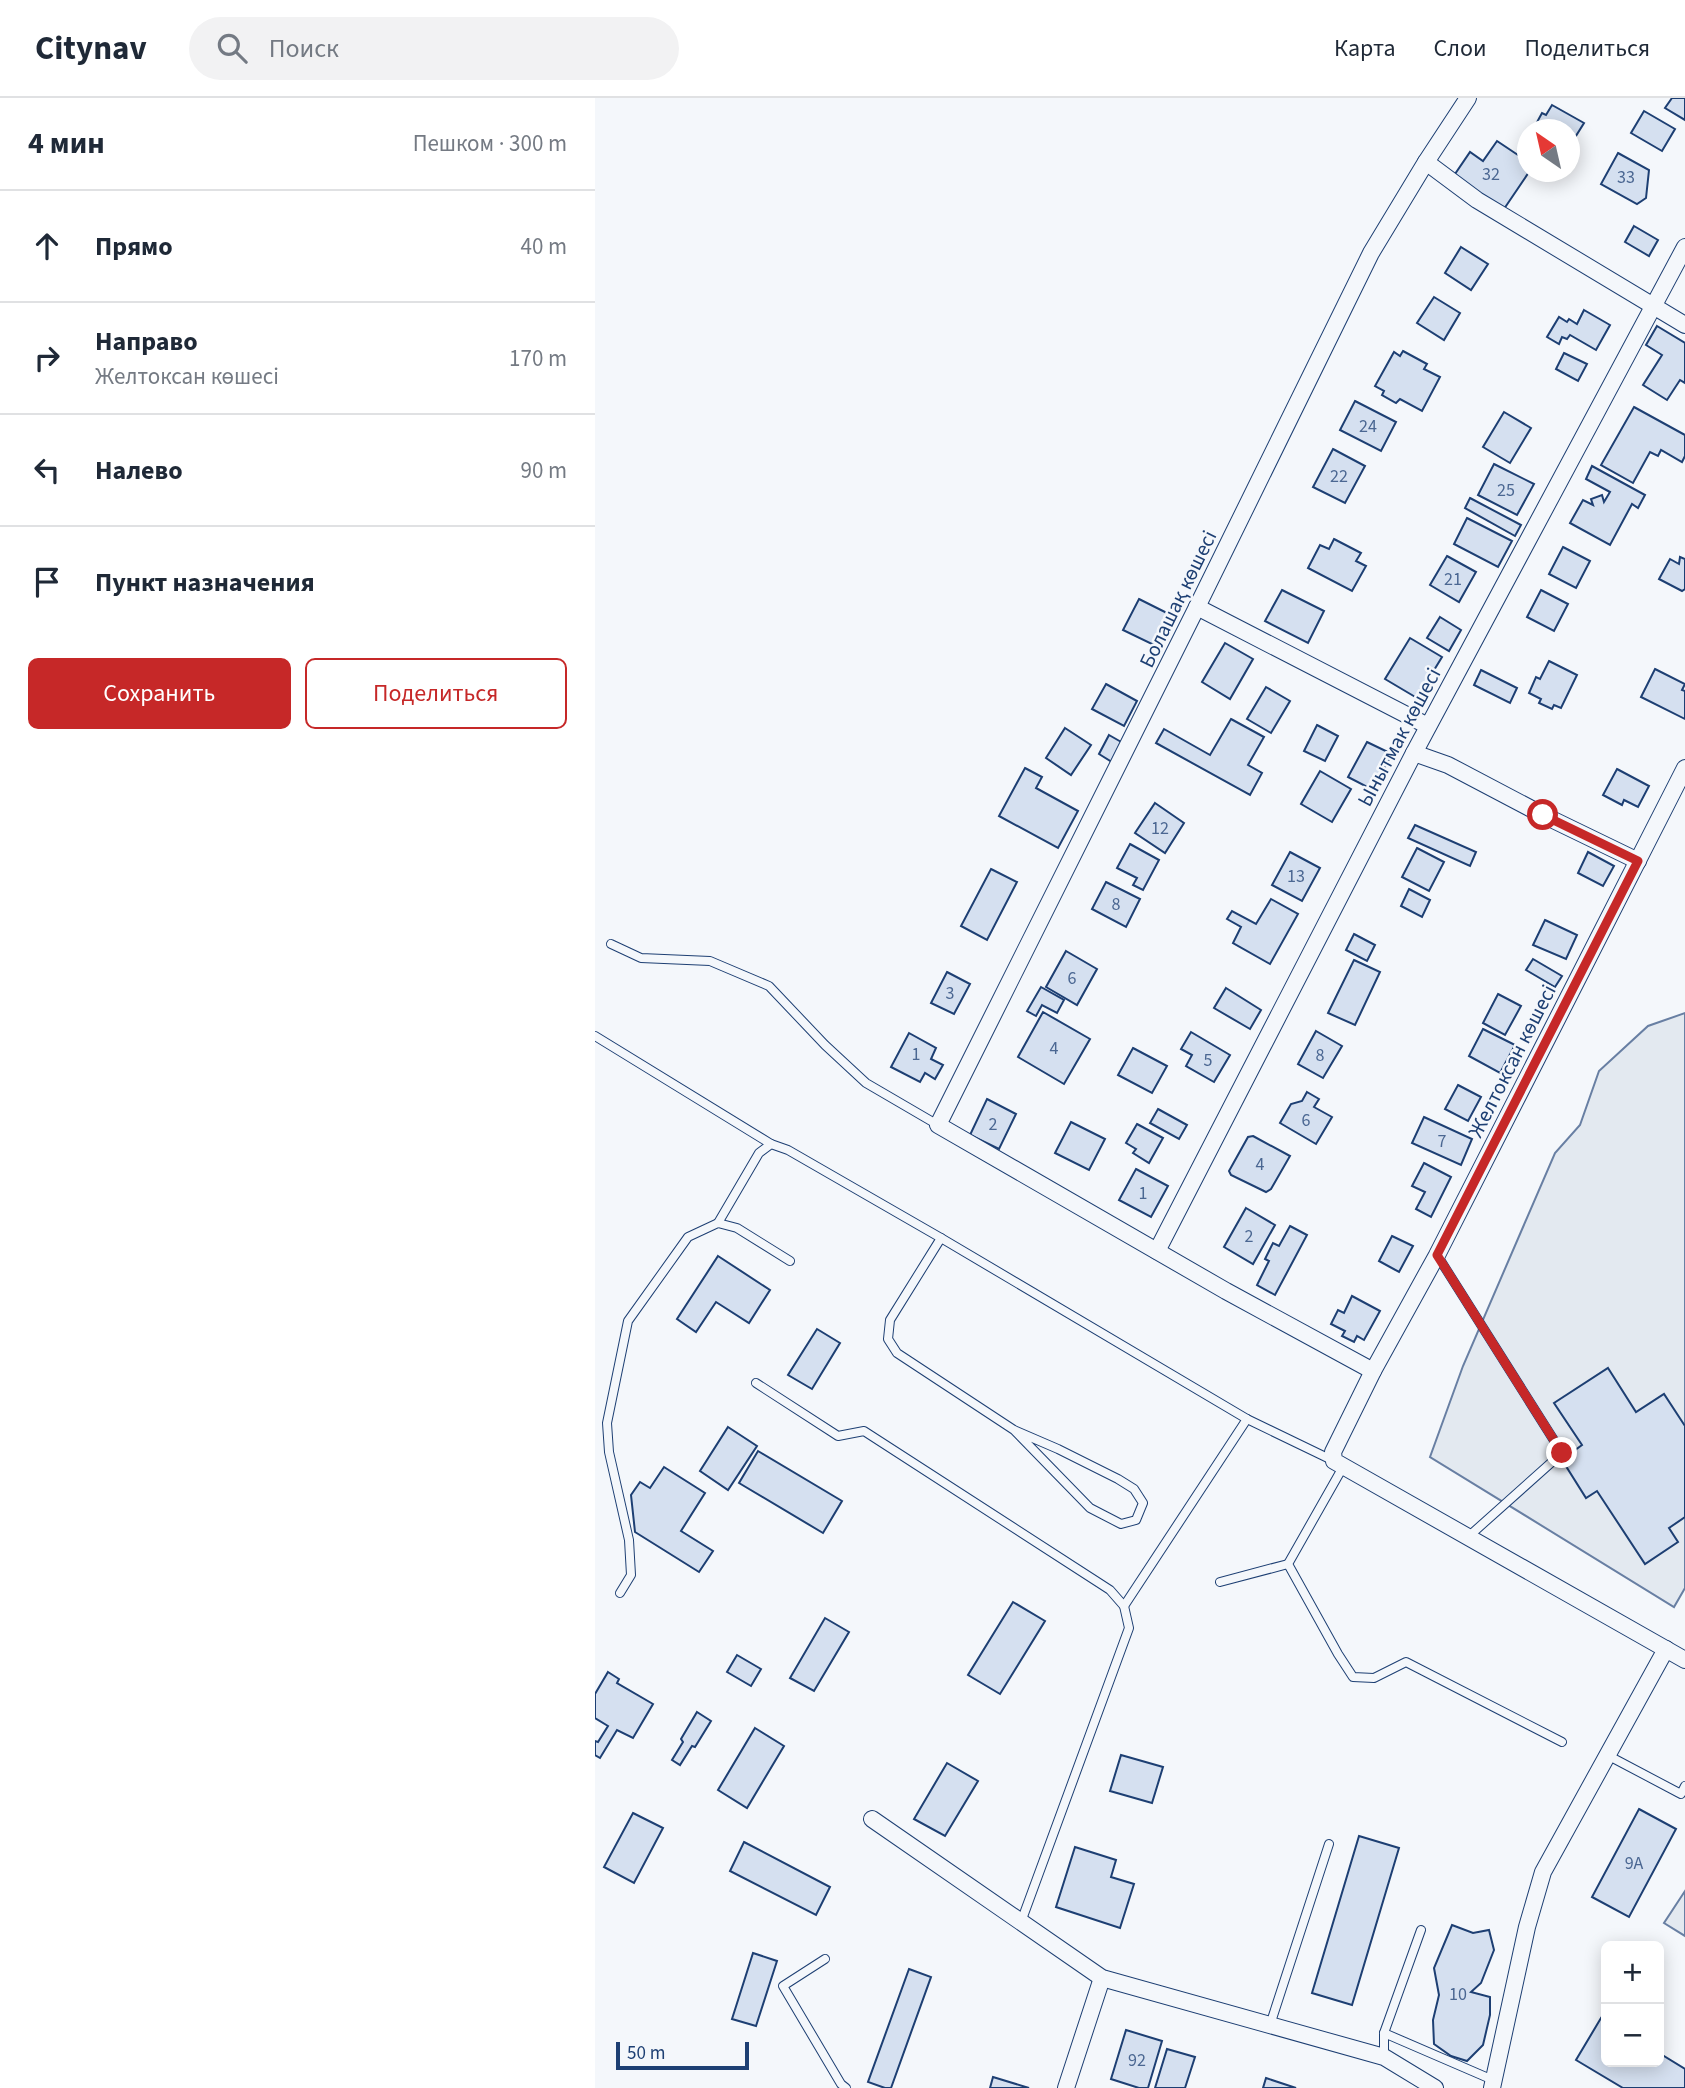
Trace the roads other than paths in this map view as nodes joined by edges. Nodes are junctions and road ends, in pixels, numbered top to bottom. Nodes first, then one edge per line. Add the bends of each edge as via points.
1 (1468, 98) edge
2 (1426, 162) junction
3 (1685, 247) edge
4 (1651, 307) junction
5 (1685, 325) edge
6 (1197, 607) junction
7 (1428, 726) junction
8 (1414, 753) junction
9 (1685, 768) edge
10 (1638, 861) junction
11 (611, 944) dead end
12 (595, 1036) edge
13 (938, 1125) junction
14 (771, 1144) junction
15 (718, 1223) junction
16 (941, 1238) junction
17 (1157, 1251) junction
18 (1437, 1255) junction
19 (790, 1261) dead end
20 (1373, 1371) junction
21 (756, 1383) dead end
22 (1247, 1419) junction
23 (1014, 1430) junction
24 (1338, 1464) junction
25 (1468, 1537) junction
26 (1287, 1564) junction
27 (1220, 1582) dead end
28 (620, 1593) dead end
29 (1124, 1606) junction
30 (1666, 1649) junction
31 (1685, 1660) edge
32 (1562, 1742) dead end
33 (1609, 1756) junction
34 (1685, 1786) edge
35 (872, 1819) dead end
36 (1329, 1844) dead end
37 (1021, 1922) junction
38 (1421, 1930) dead end
39 (825, 1959) dead end
40 (1102, 1978) junction
41 (1270, 2025) junction
42 (1384, 2033) junction
43 (1384, 2057) junction
44 (1493, 2084) edge
45 (846, 2088) edge
46 (1066, 2088) edge
47 (1436, 2088) edge

1 - 2 street, Болашақ көшесі
2 - 4 street via 1477,200
2 - 6 street, Болашақ көшесі via 1371,253
3 - 4 street, Ынытмак көшесі
4 - 5 street
4 - 7 street, Ынытмак көшесі
6 - 7 street
6 - 13 street, Болашақ көшесі
7 - 8 street, Ынытмак көшесі
8 - 10 street via 1448,765
8 - 17 street, Ынытмак көшесі
9 - 10 street, Желтоксан көшесі
10 - 18 street, Желтоксан көшесі
11 - 13 lane via 641,958 710,961 769,986 866,1083
12 - 14 lane
13 - 17 street
14 - 15 lane via 759,1153
14 - 16 lane
15 - 19 lane via 737,1228
15 - 28 lane via 688,1237 628,1321 607,1423 629,1540 631,1575
16 - 22 lane
16 - 23 lane via 890,1320 887,1339 897,1353
17 - 20 street
18 - 20 street, Желтоксан көшесі
18 - 25 lane via 1562,1453
20 - 24 street, Желтоксан көшесі via 1335,1445
21 - 29 lane via 838,1436 865,1431 1110,1590
22 - 24 lane
22 - 29 lane
23 - 23 lane via 1134,1489 1143,1503 1136,1520 1121,1524 1090,1508
24 - 25 street
24 - 26 lane
25 - 30 street
26 - 27 lane
26 - 32 lane via 1353,1677 1374,1678 1406,1662
29 - 37 lane via 1129,1628
30 - 31 street
30 - 33 street
33 - 34 lane via 1681,1794
33 - 44 street via 1543,1872
35 - 37 street
36 - 41 lane
37 - 40 street
38 - 42 lane
39 - 45 lane via 783,1986
40 - 41 street
40 - 46 street
41 - 43 street
42 - 43 lane
42 - 44 lane
43 - 47 street

